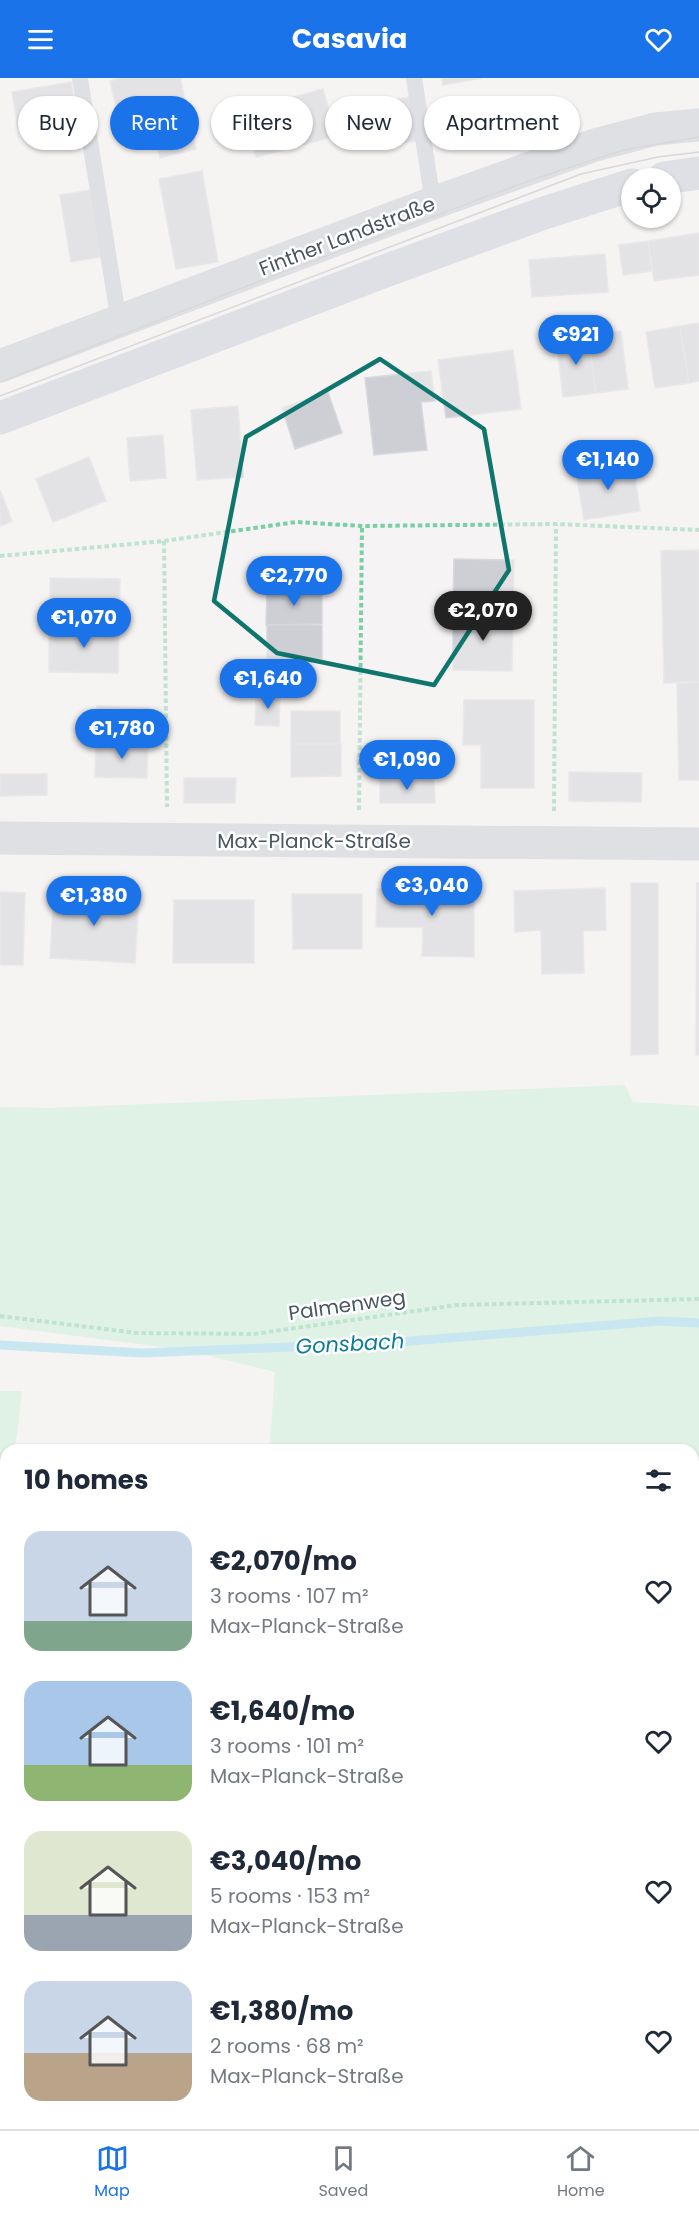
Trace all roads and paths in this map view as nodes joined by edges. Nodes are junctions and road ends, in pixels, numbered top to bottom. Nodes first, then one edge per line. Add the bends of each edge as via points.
1 (414, 78) edge
2 (80, 79) edge
3 (699, 125) edge
4 (699, 173) edge
5 (681, 176) edge
6 (621, 188) edge
7 (433, 203) junction
8 (119, 322) junction
9 (0, 366) edge
10 (0, 418) edge
11 (556, 524) junction
12 (362, 526) junction
13 (699, 530) edge
14 (164, 541) junction
15 (0, 556) edge
16 (0, 838) edge
17 (168, 839) junction
18 (359, 841) junction
19 (554, 843) junction
20 (699, 844) edge
21 (699, 1299) edge
22 (0, 1316) edge

1 - 7 lane
2 - 8 lane
3 - 7 street, Finther Landstraße via 656,129 595,145
4 - 5 main road
6 - 10 main road via 385,271
7 - 8 street, Finther Landstraße
8 - 9 street, Finther Landstraße
11 - 12 path
11 - 13 path
11 - 19 path
12 - 14 path via 296,522
12 - 18 path
14 - 15 path
14 - 17 path
16 - 17 street, Max-Planck-Straße
17 - 18 street, Max-Planck-Straße
18 - 19 street, Max-Planck-Straße
19 - 20 street, Max-Planck-Straße
21 - 22 path, Palmenweg via 457,1305 254,1334 137,1333

